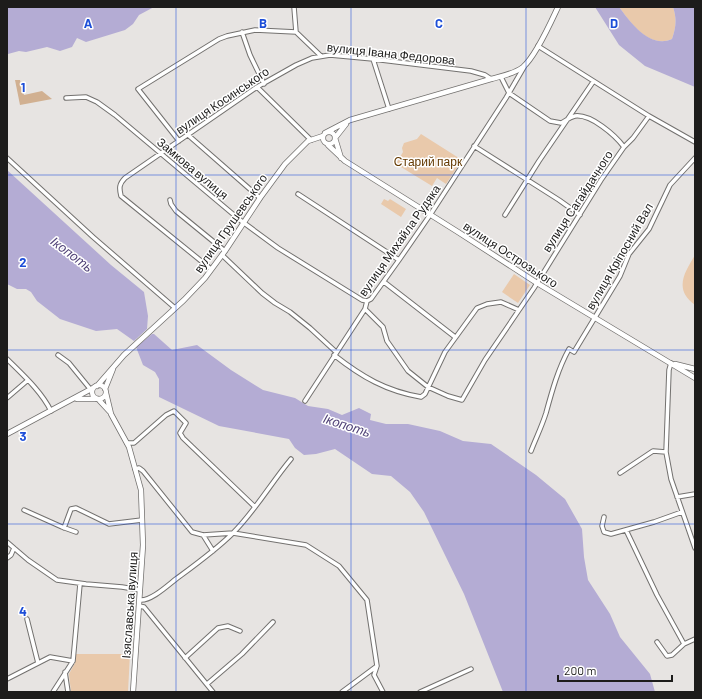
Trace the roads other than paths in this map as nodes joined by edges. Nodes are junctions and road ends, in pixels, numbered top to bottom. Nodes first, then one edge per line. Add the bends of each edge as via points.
1 (294, 7) edge
2 (558, 7) edge
3 (242, 32) junction
4 (296, 32) junction
5 (538, 46) junction
6 (320, 56) junction
7 (373, 59) junction
8 (524, 66) junction
9 (501, 77) junction
10 (491, 78) junction
11 (593, 82) junction
12 (264, 84) junction
13 (257, 87) junction
14 (509, 93) junction
15 (66, 98) dead end
16 (388, 109) junction
17 (649, 116) junction
18 (350, 120) junction
19 (565, 121) junction
20 (324, 134) junction
21 (188, 135) junction
22 (335, 138) junction
23 (311, 140) junction
24 (179, 141) junction
25 (695, 142) edge
26 (327, 144) junction
27 (474, 146) junction
28 (624, 147) junction
29 (161, 153) junction
30 (7, 158) edge
31 (695, 158) edge
32 (342, 159) junction
33 (527, 180) junction
34 (298, 194) dead end
35 (260, 198) junction
36 (170, 200) dead end
37 (430, 215) junction
38 (505, 215) dead end
39 (580, 215) junction
40 (244, 223) junction
41 (225, 250) junction
42 (222, 255) junction
43 (399, 260) junction
44 (211, 269) junction
45 (384, 282) junction
46 (537, 283) junction
47 (367, 300) junction
48 (175, 308) junction
49 (365, 309) junction
50 (519, 310) junction
51 (595, 318) junction
52 (455, 337) junction
53 (335, 354) junction
54 (58, 355) dead end
55 (7, 359) edge
56 (671, 363) junction
57 (114, 366) junction
58 (695, 369) edge
59 (693, 377) edge
60 (28, 380) junction
61 (428, 387) junction
62 (94, 388) junction
63 (105, 391) junction
64 (7, 398) edge
65 (75, 399) junction
66 (96, 399) junction
67 (305, 401) dead end
68 (51, 411) junction
69 (111, 414) junction
70 (7, 434) edge
71 (127, 443) junction
72 (531, 451) dead end
73 (666, 452) junction
74 (292, 459) dead end
75 (135, 469) junction
76 (620, 473) dead end
77 (695, 494) edge
78 (677, 497) junction
79 (255, 507) junction
80 (24, 510) dead end
81 (682, 512) junction
82 (604, 517) dead end
83 (142, 520) junction
84 (64, 528) junction
85 (626, 530) junction
86 (76, 532) dead end
87 (233, 533) junction
88 (203, 535) junction
89 (7, 542) edge
90 (14, 548) junction
91 (695, 548) edge
92 (213, 551) junction
93 (7, 558) edge
94 (80, 584) junction
95 (140, 590) junction
96 (140, 600) junction
97 (139, 606) junction
98 (27, 618) dead end
99 (273, 622) dead end
100 (240, 631) dead end
101 (695, 639) edge
102 (657, 642) dead end
103 (684, 644) junction
104 (185, 658) junction
105 (73, 661) junction
106 (38, 663) junction
107 (377, 666) junction
108 (471, 669) dead end
109 (65, 672) junction
110 (7, 679) edge
111 (206, 684) junction
112 (53, 692) edge
113 (68, 692) edge
114 (133, 692) edge
115 (213, 692) edge
116 (342, 692) edge
117 (383, 692) edge
118 (420, 692) edge

1 - 4 street
2 - 5 main road, вулиця Михайла Рудяка
3 - 4 street
3 - 12 street
3 - 24 street via 219,39 138,89
4 - 6 street, вулиця Івана Федорова
5 - 8 main road, вулиця Михайла Рудяка
5 - 11 street
6 - 7 street, вулиця Івана Федорова
6 - 12 street, вулиця Косинського via 296,65
7 - 10 street, вулиця Івана Федорова via 471,71
7 - 16 street
8 - 9 main road, вулиця Грушевського
8 - 14 street, вулиця Михайла Рудяка
9 - 10 main road, вулиця Грушевського
9 - 14 street
10 - 16 main road, вулиця Грушевського
11 - 17 street
11 - 19 street
12 - 13 street, вулиця Косинського
13 - 21 street, вулиця Косинського
13 - 23 street
14 - 19 street via 550,121
14 - 27 street, вулиця Михайла Рудяка
15 - 29 street, Замкова вулиця via 86,97 97,102
16 - 18 main road, вулиця Грушевського
17 - 25 street
17 - 28 street, вулиця Сагайдачного
18 - 20 main road, вулиця Грушевського
18 - 22 main road
19 - 28 street via 575,116 591,120
19 - 33 street
20 - 22 main road via 331,133
20 - 23 main road, вулиця Грушевського
20 - 26 main road via 323,142
21 - 24 street, вулиця Косинського
21 - 35 street
22 - 26 main road via 334,142
22 - 32 main road
23 - 26 main road
23 - 35 main road, вулиця Грушевського via 285,164
24 - 29 street, вулиця Косинського
26 - 32 main road, вулиця Острозького
27 - 33 street
27 - 37 street, вулиця Михайла Рудяка
28 - 39 street, вулиця Сагайдачного
29 - 40 street, Замкова вулиця
29 - 44 street, вулиця Косинського via 120,183 122,196
30 - 48 street
31 - 51 street, вулиця Кріпосний Вал via 670,185 648,230 629,254 620,276
32 - 37 main road, вулиця Острозького
33 - 38 street
33 - 39 street
34 - 43 street
35 - 40 main road, вулиця Грушевського
36 - 41 street via 176,211
37 - 43 street, вулиця Михайла Рудяка
37 - 46 main road, вулиця Острозького
39 - 46 street, вулиця Сагайдачного
40 - 41 main road, вулиця Грушевського
40 - 47 street, Замкова вулиця via 278,248 362,300
41 - 42 main road, вулиця Грушевського
42 - 44 main road, вулиця Грушевського
42 - 53 street via 262,293 300,320
43 - 45 street, вулиця Михайла Рудяка
44 - 48 main road, вулиця Грушевського
45 - 47 street, вулиця Михайла Рудяка via 371,299
45 - 52 street
46 - 50 street, вулиця Сагайдачного
46 - 51 main road, вулиця Острозького
47 - 49 street, вулиця Михайла Рудяка
48 - 57 main road, вулиця Грушевського
49 - 53 street, вулиця Михайла Рудяка
49 - 61 street via 383,327 387,341 408,371
50 - 52 street via 500,302 477,308
50 - 61 street, вулиця Сагайдачного via 462,400
51 - 56 main road, вулиця Острозького
51 - 72 street, вулиця Кріпосний Вал via 574,352 569,349 564,358
52 - 61 street
53 - 61 street via 366,378 408,394 421,397
53 - 67 street, вулиця Михайла Рудяка
54 - 62 street via 70,363
55 - 60 street
56 - 58 main road, вулиця Острозького
56 - 59 main road, вулиця Острозького
56 - 73 street
57 - 62 main road, вулиця Грушевського
57 - 63 main road
58 - 59 main road via 691,372
60 - 64 street
60 - 68 street
62 - 63 main road via 102,386
62 - 65 main road, вулиця Грушевського
62 - 66 main road via 92,393
63 - 66 main road via 104,398
63 - 69 main road, Ізяславська вулиця
65 - 66 main road
65 - 68 main road, вулиця Грушевського
66 - 69 main road
68 - 70 main road, вулиця Грушевського
69 - 71 main road, Ізяславська вулиця
71 - 75 main road, Ізяславська вулиця
71 - 79 street via 134,443 174,411 186,423 180,433 183,438
73 - 76 street via 653,451
73 - 78 street
74 - 79 street
75 - 83 main road, Ізяславська вулиця via 141,490
75 - 88 street via 143,470 192,532
77 - 78 street
78 - 81 street
79 - 87 street
80 - 84 street
81 - 85 street
81 - 91 street
82 - 85 street via 602,526 607,534
83 - 84 street via 109,524 76,508 71,509
83 - 95 main road, Ізяславська вулиця
84 - 86 street
85 - 103 street
87 - 88 street
87 - 92 street
87 - 107 street via 306,545 339,566 367,600
88 - 92 street
89 - 90 street
90 - 93 street
90 - 94 street via 57,580
92 - 96 street via 162,590
94 - 95 street
94 - 105 street
95 - 96 main road, Ізяславська вулиця
96 - 97 main road, Ізяславська вулиця
97 - 104 street via 144,607
97 - 114 main road, Ізяславська вулиця
98 - 106 street
99 - 111 street via 242,654
100 - 104 street via 228,626 218,628
101 - 103 street
102 - 103 street via 667,656 672,655
104 - 111 street
105 - 106 street via 50,657
105 - 109 street
106 - 110 street
107 - 116 street
107 - 117 street via 374,675
108 - 118 street
109 - 112 street
109 - 113 street
111 - 115 street

